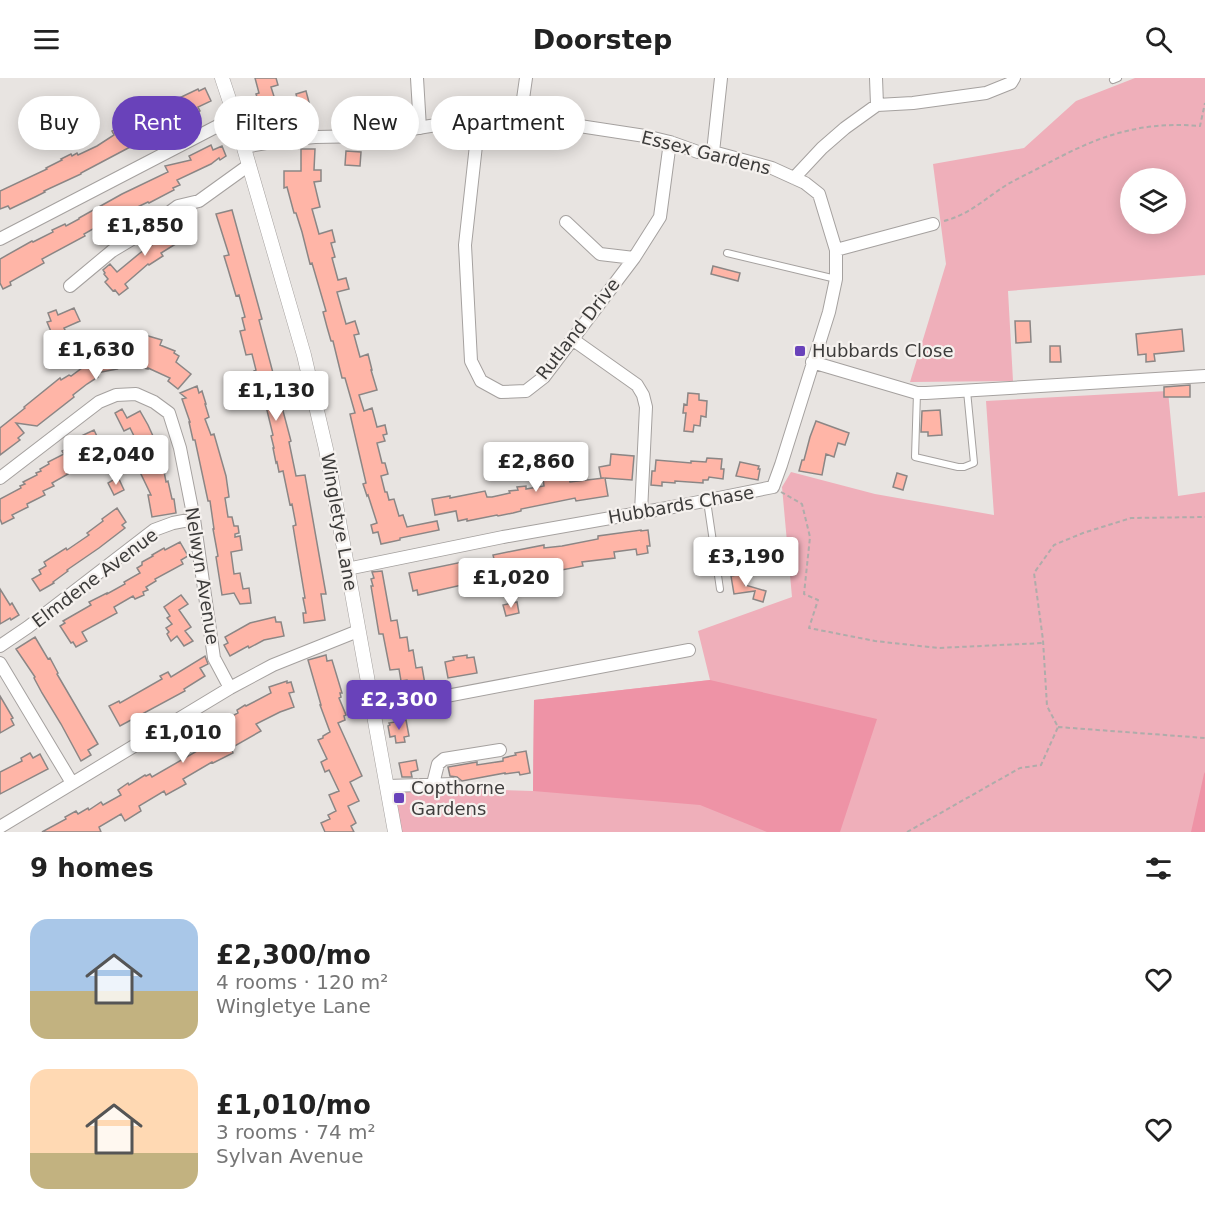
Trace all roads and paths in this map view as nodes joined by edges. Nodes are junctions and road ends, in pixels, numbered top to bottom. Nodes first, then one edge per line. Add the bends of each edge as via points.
1 (222, 78) edge
2 (417, 78) edge
3 (526, 78) edge
4 (721, 78) edge
5 (876, 78) edge
6 (1014, 78) edge
7 (228, 96) edge
8 (523, 96) edge
9 (1205, 103) edge
10 (877, 105) junction
11 (431, 126) edge
12 (585, 127) edge
13 (214, 128) edge
14 (420, 128) junction
15 (319, 138) edge
16 (670, 141) junction
17 (245, 150) edge
18 (475, 150) edge
19 (713, 152) junction
20 (249, 165) junction
21 (794, 178) junction
22 (566, 222) dead end
23 (933, 224) joint
24 (0, 239) edge
25 (836, 250) junction
26 (727, 252) dead end
27 (634, 258) junction
28 (836, 279) junction
29 (70, 286) dead end
30 (572, 339) junction
31 (813, 362) junction
32 (1205, 376) edge
33 (967, 391) junction
34 (921, 393) junction
35 (0, 478) edge
36 (773, 488) junction
37 (707, 501) junction
38 (641, 512) junction
39 (1205, 517) edge
40 (194, 519) junction
41 (347, 569) junction
42 (720, 589) dead end
43 (358, 631) junction
44 (1043, 643) junction
45 (0, 646) edge
46 (689, 650) dead end
47 (0, 663) edge
48 (230, 688) junction
49 (373, 710) junction
50 (1058, 727) junction
51 (1205, 738) edge
52 (500, 750) dead end
53 (72, 783) junction
54 (432, 784) junction
55 (454, 784) dead end
56 (387, 786) junction
57 (0, 827) edge
58 (395, 832) edge
59 (907, 832) edge

1 - 7 street, Wingletye Lane
2 - 14 street
3 - 8 street
4 - 19 street
5 - 10 street
6 - 10 street via 986,93
9 - 23 path via 1200,126 1131,129 1094,141 1008,185 953,219
10 - 21 street via 822,148
11 - 14 street, Essex Gardens
12 - 16 street, Essex Gardens
13 - 24 street
14 - 15 street, Essex Gardens via 369,136
16 - 19 street, Essex Gardens via 698,152
16 - 27 street, Rutland Drive via 660,217
17 - 20 street, Wingletye Lane
18 - 30 street, Rutland Drive via 465,245 471,361 481,381 501,392 525,391 544,377
19 - 21 street, Essex Gardens
20 - 29 street via 198,201 178,206 112,251
20 - 41 street, Wingletye Lane via 304,355 326,449
21 - 25 street, Essex Gardens via 819,194
22 - 27 street via 600,254
23 - 25 street
25 - 28 street, Hubbards Chase
26 - 28 lane
27 - 30 street, Rutland Drive
28 - 31 street, Hubbards Chase
30 - 38 street via 637,385 643,395 646,407
31 - 34 street
31 - 36 street, Hubbards Chase
32 - 33 street
33 - 34 street
33 - 34 lane via 974,463 964,467 915,457
35 - 40 street, Nelwyn Avenue via 99,402 116,395 136,394 169,414
36 - 37 street, Hubbards Chase
36 - 44 path via 802,504 810,537 804,594 818,600 809,628 938,648
37 - 38 street, Hubbards Chase
37 - 42 lane
38 - 41 street, Hubbards Chase
39 - 44 path via 1131,518 1054,544 1034,573
40 - 45 street, Elmdene Avenue via 154,530
40 - 48 street, Nelwyn Avenue via 214,658
41 - 43 street, Wingletye Lane
43 - 48 street via 273,664
43 - 49 street, Wingletye Lane
44 - 50 path via 1047,706
46 - 49 street
47 - 53 street
48 - 53 street
49 - 56 street, Wingletye Lane
50 - 51 path
50 - 59 path via 1041,765 1020,768
52 - 54 street via 444,759 438,764
53 - 57 street
54 - 55 street
54 - 56 street
56 - 58 street, Wingletye Lane

